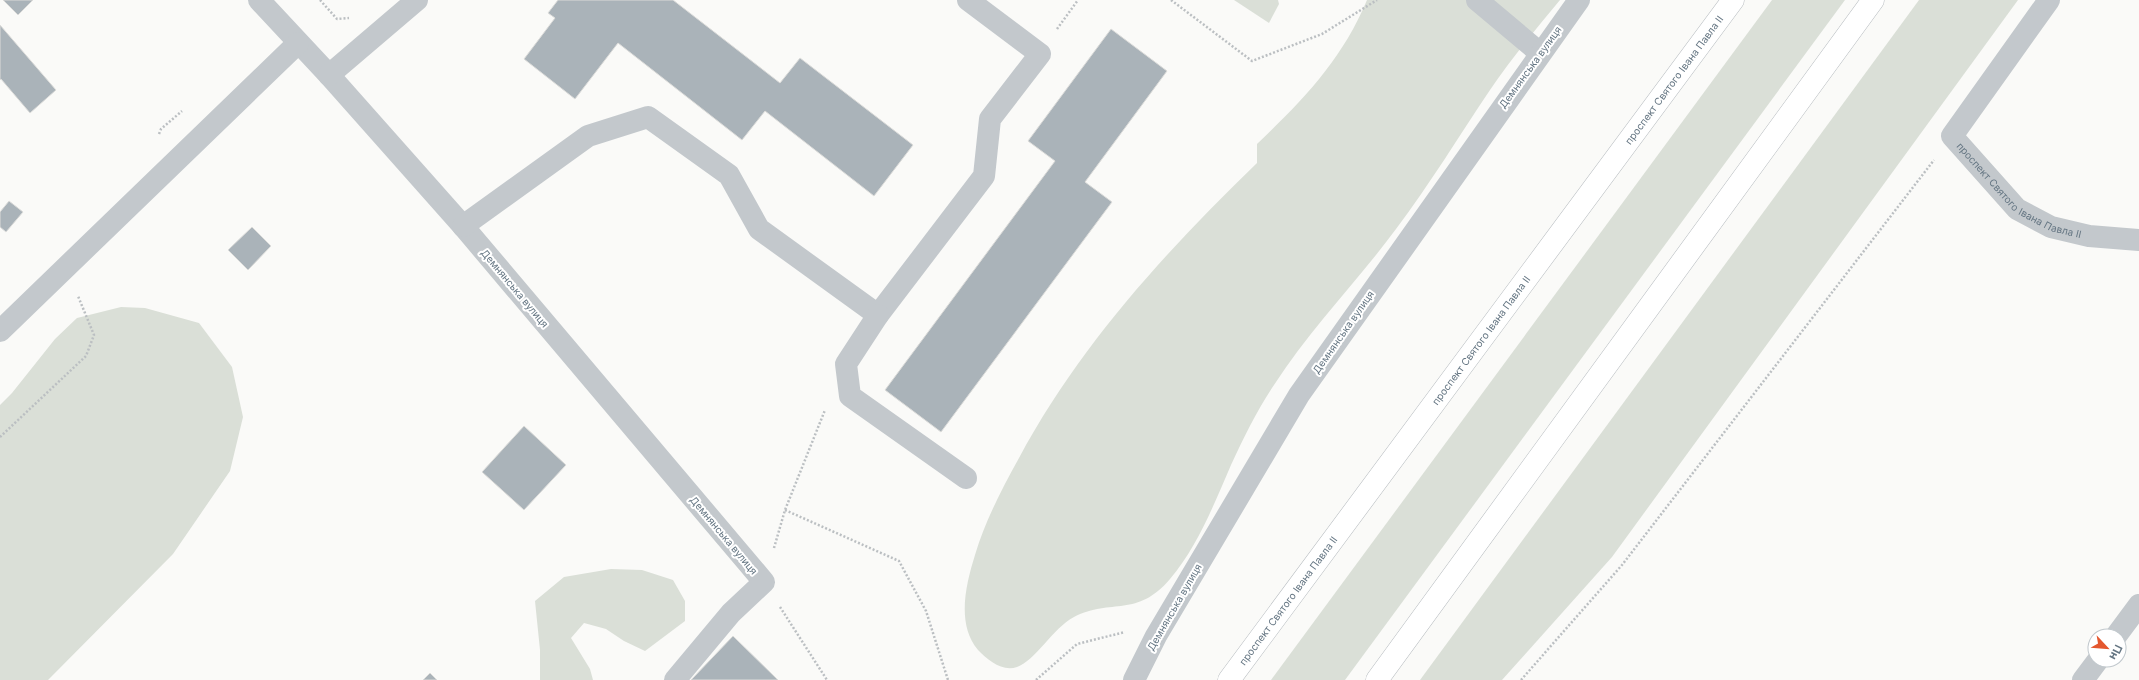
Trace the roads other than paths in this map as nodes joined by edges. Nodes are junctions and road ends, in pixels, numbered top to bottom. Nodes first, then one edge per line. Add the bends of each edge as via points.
1 (258, 0) edge
2 (417, 0) edge
3 (968, 0) edge
4 (1477, 0) edge
5 (1579, 0) edge
6 (1733, 0) edge
7 (1873, 0) edge
8 (2049, 0) edge
9 (298, 43) junction
10 (1540, 53) junction
11 (329, 75) junction
12 (463, 226) junction
13 (2139, 240) edge
14 (878, 315) junction
15 (0, 331) edge
16 (966, 478) dead end
17 (2139, 605) edge
18 (2122, 628) edge
19 (2092, 668) edge
20 (675, 680) edge
21 (1134, 680) edge
22 (1229, 680) edge
23 (1377, 680) edge
24 (2083, 680) edge

1 - 9 street, Демнянська вулиця
2 - 11 street
3 - 14 street via 1040,54 990,119 984,176
4 - 10 street
5 - 10 street, Демнянська вулиця
6 - 22 main road, проспект Святого Івана Павла II
7 - 23 main road
8 - 13 street, проспект Святого Івана Павла II via 1952,136 2017,209 2051,227 2089,236
9 - 11 street, Демнянська вулиця
9 - 15 street
10 - 21 street, Демнянська вулиця via 1299,395 1156,636
11 - 12 street, Демнянська вулиця
12 - 14 street via 588,136 648,117 729,176 759,229
12 - 20 street, Демнянська вулиця via 764,582 731,613
14 - 16 street via 846,364 850,396
17 - 18 street
19 - 24 street

